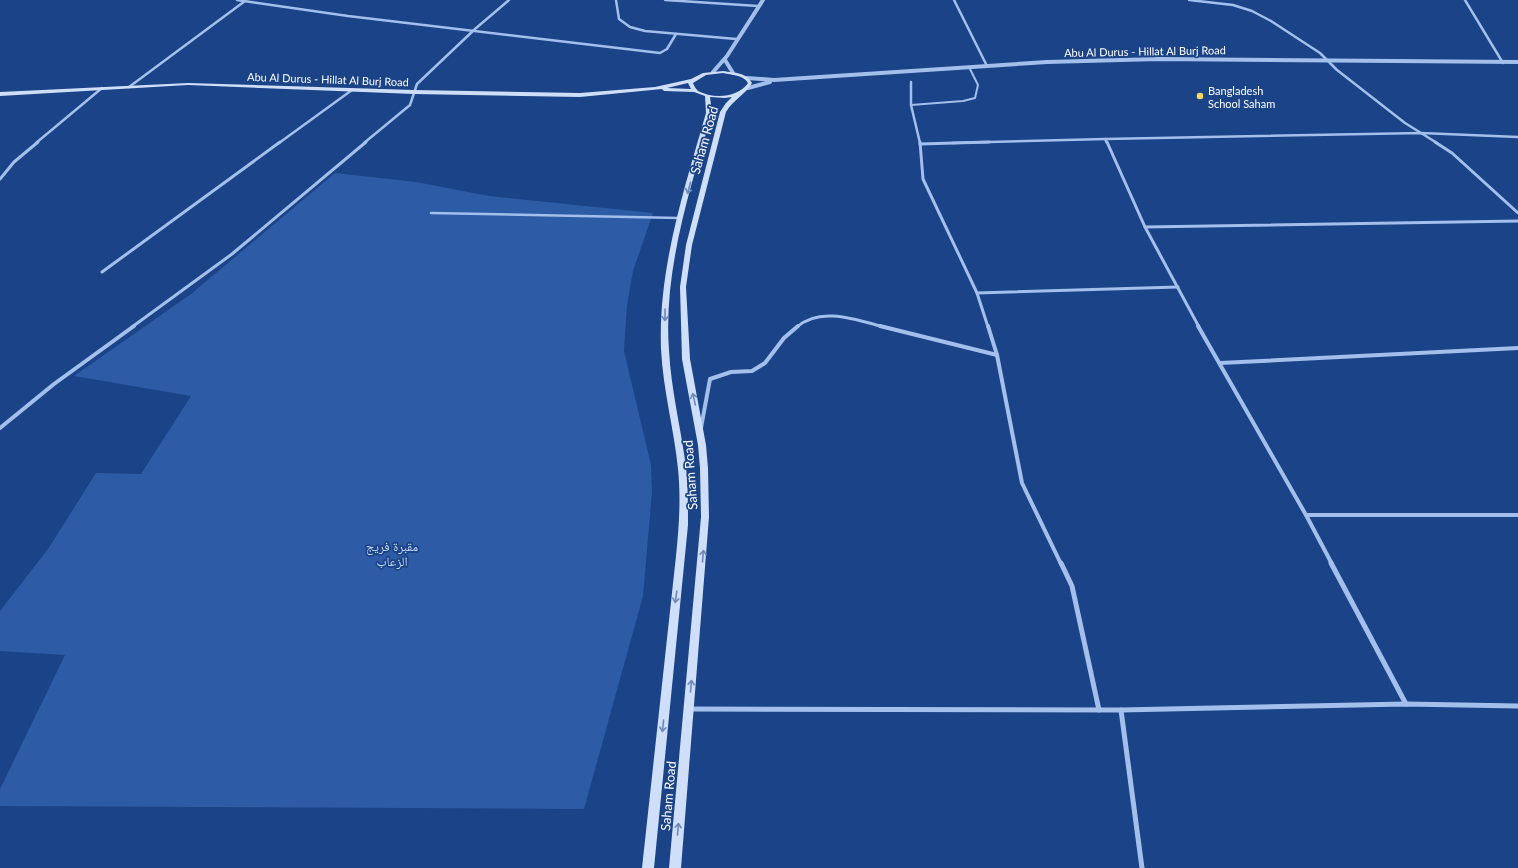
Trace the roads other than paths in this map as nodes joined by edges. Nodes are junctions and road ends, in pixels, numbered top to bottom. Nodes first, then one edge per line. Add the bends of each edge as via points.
1 (238, 0) edge
2 (509, 0) edge
3 (616, 0) edge
4 (665, 0) edge
5 (763, 0) edge
6 (954, 0) edge
7 (1189, 0) edge
8 (1465, 0) edge
9 (245, 1) junction
10 (758, 6) junction
11 (474, 29) junction
12 (676, 34) junction
13 (736, 39) junction
14 (725, 60) junction
15 (1328, 61) junction
16 (1518, 62) edge
17 (1503, 63) junction
18 (987, 66) junction
19 (969, 67) junction
20 (713, 72) junction
21 (733, 73) junction
22 (747, 78) junction
23 (693, 80) junction
24 (774, 80) junction
25 (911, 82) dead end
26 (129, 87) junction
27 (102, 88) junction
28 (655, 89) junction
29 (352, 90) junction
30 (695, 91) junction
31 (745, 91) junction
32 (414, 92) junction
33 (0, 94) edge
34 (707, 96) junction
35 (911, 105) junction
36 (1421, 134) junction
37 (1518, 138) edge
38 (1105, 139) junction
39 (920, 144) junction
40 (0, 179) edge
41 (431, 213) dead end
42 (1518, 213) edge
43 (681, 218) junction
44 (1518, 221) edge
45 (1145, 227) junction
46 (102, 272) dead end
47 (1178, 287) junction
48 (977, 293) junction
49 (1518, 348) edge
50 (998, 355) junction
51 (1220, 363) junction
52 (0, 428) edge
53 (700, 435) junction
54 (1306, 515) junction
55 (1518, 515) edge
56 (1406, 704) junction
57 (1518, 706) edge
58 (689, 709) junction
59 (1099, 710) junction
60 (1121, 710) junction
61 (648, 868) edge
62 (675, 868) edge
63 (1142, 868) edge

1 - 9 street
2 - 11 street
3 - 12 street via 619,19 630,27
4 - 10 street
5 - 10 street
6 - 18 street
7 - 15 street via 1233,5 1252,11 1320,53
8 - 17 street
9 - 11 street via 348,16
9 - 26 street
10 - 13 street
11 - 12 street via 660,53 667,49
11 - 32 street via 417,84
12 - 13 street
13 - 14 street
14 - 20 street
14 - 21 street
15 - 17 street, Abu Al Durus - Hillat Al Burj Road
15 - 18 street, Abu Al Durus - Hillat Al Burj Road via 1159,59
15 - 36 street
16 - 17 street, Abu Al Durus - Hillat Al Burj Road
18 - 19 street, Abu Al Durus - Hillat Al Burj Road
19 - 24 street, Abu Al Durus - Hillat Al Burj Road
19 - 35 lane via 979,84 975,98
20 - 21 main road
20 - 23 main road, Abu Al Durus - Hillat Al Burj Road
21 - 22 main road
22 - 24 street, Abu Al Durus - Hillat Al Burj Road
22 - 31 main road via 750,83
23 - 28 main road, Abu Al Durus - Hillat Al Burj Road
23 - 30 main road via 690,83
24 - 31 street, Abu Al Durus - Hillat Al Burj Road
25 - 35 street
26 - 27 main road, Abu Al Durus - Hillat Al Burj Road
26 - 29 main road, Abu Al Durus - Hillat Al Burj Road via 188,84
27 - 33 main road, Abu Al Durus - Hillat Al Burj Road
27 - 40 street via 14,162
28 - 30 main road, Abu Al Durus - Hillat Al Burj Road
28 - 32 main road, Abu Al Durus - Hillat Al Burj Road via 580,95
29 - 32 main road, Abu Al Durus - Hillat Al Burj Road
29 - 46 street
30 - 34 main road, Abu Al Durus - Hillat Al Burj Road
31 - 34 main road via 719,97
53 -> 31 main road, Saham Road via 686,359 684,273 723,112 732,100
32 - 52 street via 410,105 232,254 54,384
34 -> 43 main road, Saham Road via 709,113
35 - 39 street
36 - 37 street
36 - 38 street
36 - 42 street via 1452,153
38 - 39 street
38 - 45 street
39 - 48 street via 923,179
41 - 43 lane
43 -> 61 main road, Saham Road via 666,284 665,336 667,373 683,465 684,509 681,560
44 - 45 street
45 - 47 street
47 - 48 street
47 - 51 street
48 - 50 street
49 - 51 street
50 - 53 street via 840,316 808,319 784,338 765,363 752,371 731,372 710,379
50 - 59 street via 1022,483 1072,586
51 - 54 street
58 -> 53 main road, Saham Road via 705,517
54 - 55 street
54 - 56 street
56 - 57 street
56 - 60 street
58 - 59 street
62 -> 58 main road, Saham Road
59 - 60 street
60 - 63 street

